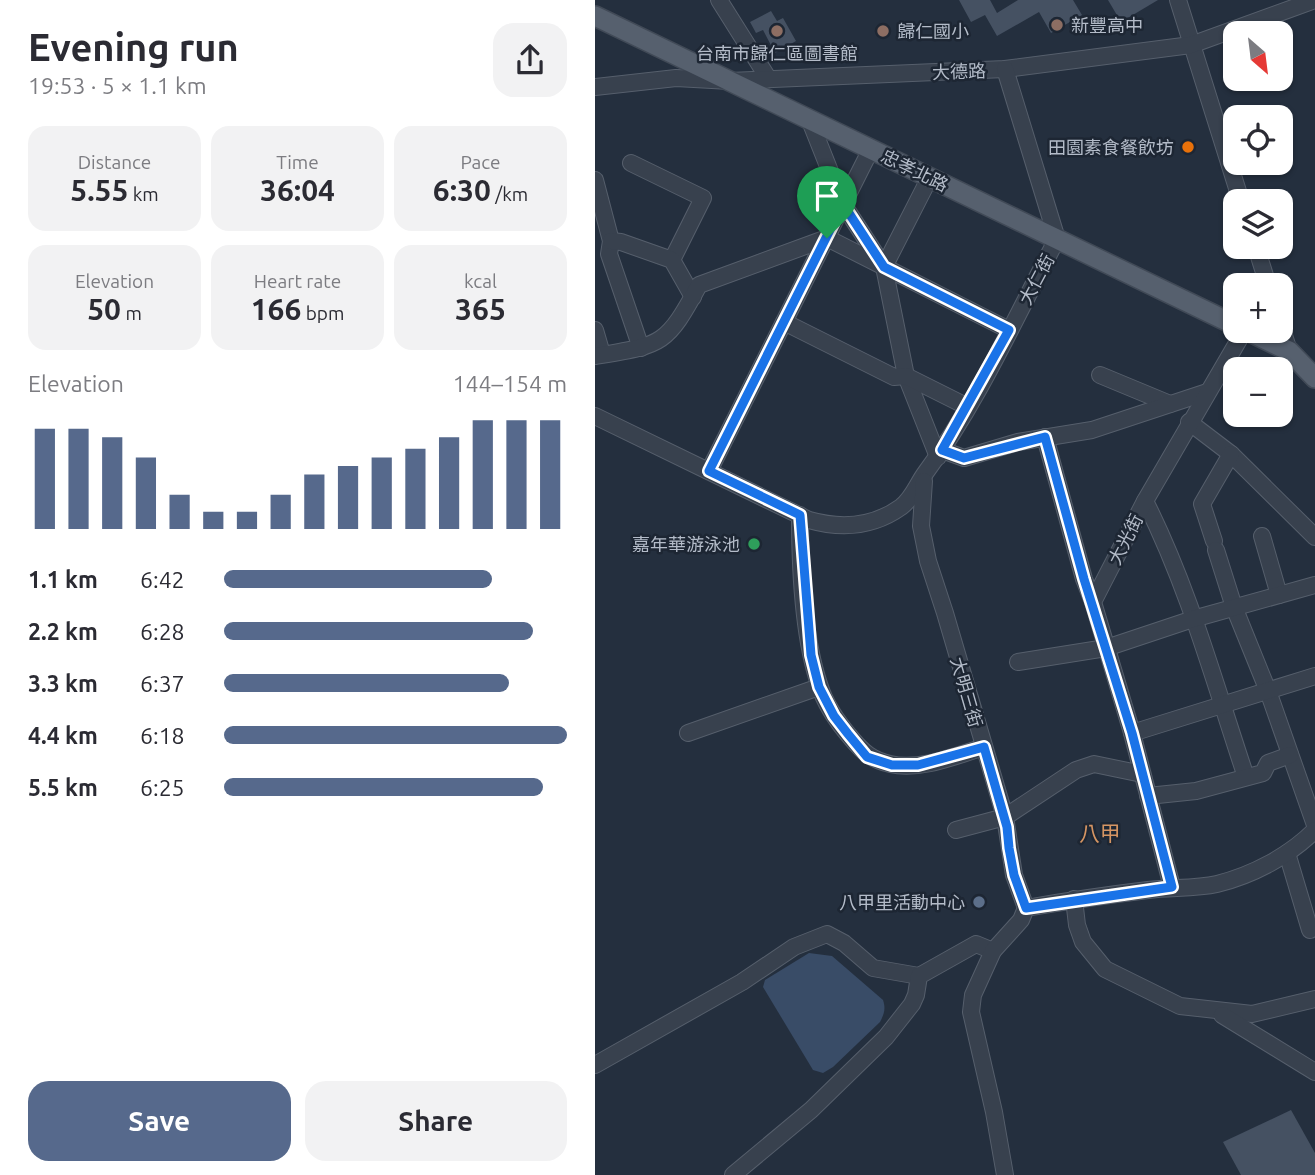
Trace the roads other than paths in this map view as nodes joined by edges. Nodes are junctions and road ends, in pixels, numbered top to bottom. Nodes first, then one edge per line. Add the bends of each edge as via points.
1 (719, 0) edge
2 (1178, 0) edge
3 (1315, 0) edge
4 (595, 16) edge
5 (1191, 45) junction
6 (1005, 69) junction
7 (768, 78) junction
8 (730, 81) junction
9 (595, 87) edge
10 (810, 121) junction
11 (871, 149) junction
12 (631, 163) dead end
13 (930, 177) junction
14 (595, 180) edge
15 (1237, 189) edge
16 (843, 204) junction
17 (827, 238) junction
18 (1057, 239) junction
19 (611, 241) junction
20 (672, 260) junction
21 (884, 267) junction
22 (692, 297) junction
23 (1223, 319) edge
24 (784, 322) junction
25 (595, 330) edge
26 (1009, 330) junction
27 (1238, 343) edge
28 (1272, 343) edge
29 (1286, 343) edge
30 (641, 348) junction
31 (1289, 351) junction
32 (599, 355) edge
33 (1314, 374) edge
34 (1100, 375) dead end
35 (906, 376) junction
36 (1207, 392) junction
37 (1170, 404) junction
38 (968, 407) junction
39 (595, 416) edge
40 (1189, 422) junction
41 (1045, 437) junction
42 (940, 453) junction
43 (1231, 454) junction
44 (709, 471) junction
45 (923, 475) junction
46 (1145, 501) junction
47 (800, 515) junction
48 (1262, 536) dead end
49 (1315, 537) edge
50 (1315, 585) edge
51 (1279, 595) junction
52 (1093, 602) junction
53 (1234, 607) junction
54 (1193, 618) junction
55 (1106, 648) junction
56 (1018, 662) dead end
57 (1315, 676) edge
58 (819, 687) junction
59 (1268, 691) junction
60 (1222, 705) junction
61 (688, 733) dead end
62 (1132, 733) junction
63 (984, 747) junction
64 (1290, 755) junction
65 (1142, 774) junction
66 (1246, 777) junction
67 (1148, 796) junction
68 (1005, 817) junction
69 (1315, 828) edge
70 (956, 830) dead end
71 (1287, 853) junction
72 (1172, 887) junction
73 (1074, 899) junction
74 (1026, 908) junction
75 (1310, 930) dead end
76 (993, 950) junction
77 (919, 976) junction
78 (1315, 999) edge
79 (1215, 1011) junction
80 (595, 1065) edge
81 (1315, 1072) edge
82 (733, 1175) edge
83 (1005, 1175) edge

1 - 7 street
2 - 5 street
3 - 5 street, 大德路
4 - 8 main road, 忠孝北路
5 - 6 street, 大德路
5 - 15 street
6 - 7 street, 大德路
6 - 18 street, 大仁街
7 - 8 street, 大德路
8 - 9 street, 大德路 via 676,78
8 - 10 main road, 忠孝北路
10 - 11 main road, 忠孝北路
10 - 16 street
11 - 13 main road, 忠孝北路
11 - 16 street
12 - 20 street via 702,198
13 - 18 main road, 忠孝北路
13 - 21 street
14 - 19 street
16 - 17 street
16 - 21 street
17 - 21 street
17 - 22 street via 699,285
17 - 24 street
18 - 23 main road, 忠孝北路
18 - 26 street, 大仁街
19 - 20 street
19 - 30 street via 609,254
20 - 22 street
21 - 26 street
21 - 35 street
22 - 30 street via 675,326 661,340
24 - 35 street via 894,377
24 - 44 street
25 - 32 street
26 - 38 street, 大仁街
27 - 36 street, 大光街
28 - 31 main road
29 - 31 street
30 - 32 street
31 - 33 main road
34 - 37 street
35 - 38 street
35 - 42 street
36 - 37 street
36 - 40 street, 大光街
37 - 41 street via 1092,430
38 - 42 street, 大仁街
39 - 44 street, 大仁街
40 - 43 street
40 - 46 street, 大光街
41 - 42 street via 964,458
41 - 52 street
42 - 45 street, 大仁街
43 - 49 street
43 - 53 street via 1202,504
44 - 47 street, 大仁街
45 - 47 street, 大仁街 via 902,506 871,521 833,527
45 - 63 street, 大明三街 via 921,526 928,561
46 - 52 street, 大光街
46 - 54 street
47 - 58 street via 811,655
48 - 51 street
50 - 51 street
51 - 53 street
52 - 55 street
53 - 54 street
53 - 59 street
54 - 55 street
54 - 60 street
55 - 56 street
55 - 62 street
57 - 59 street
58 - 61 street
58 - 63 street via 834,716 867,757 892,765 918,765
59 - 60 street
59 - 64 street
60 - 62 street
60 - 66 street
62 - 65 street
63 - 68 street, 大明三街
64 - 66 street via 1268,763 1263,773
64 - 69 street
65 - 67 street
65 - 68 street via 1094,764 1076,770
66 - 67 street via 1196,791
67 - 72 street
68 - 70 street
68 - 74 street, 大明三街 via 1014,875
69 - 71 street
71 - 72 street via 1245,875 1215,884
71 - 75 street
72 - 73 street
73 - 74 street
73 - 79 street via 1083,942 1105,969 1180,1006
74 - 76 street
76 - 77 street via 976,944
76 - 83 street via 973,995 971,1012
77 - 80 street via 873,968 827,934 794,947 742,982
77 - 82 street via 912,1003 886,1037 811,1110
78 - 79 street via 1252,1014
79 - 81 street

